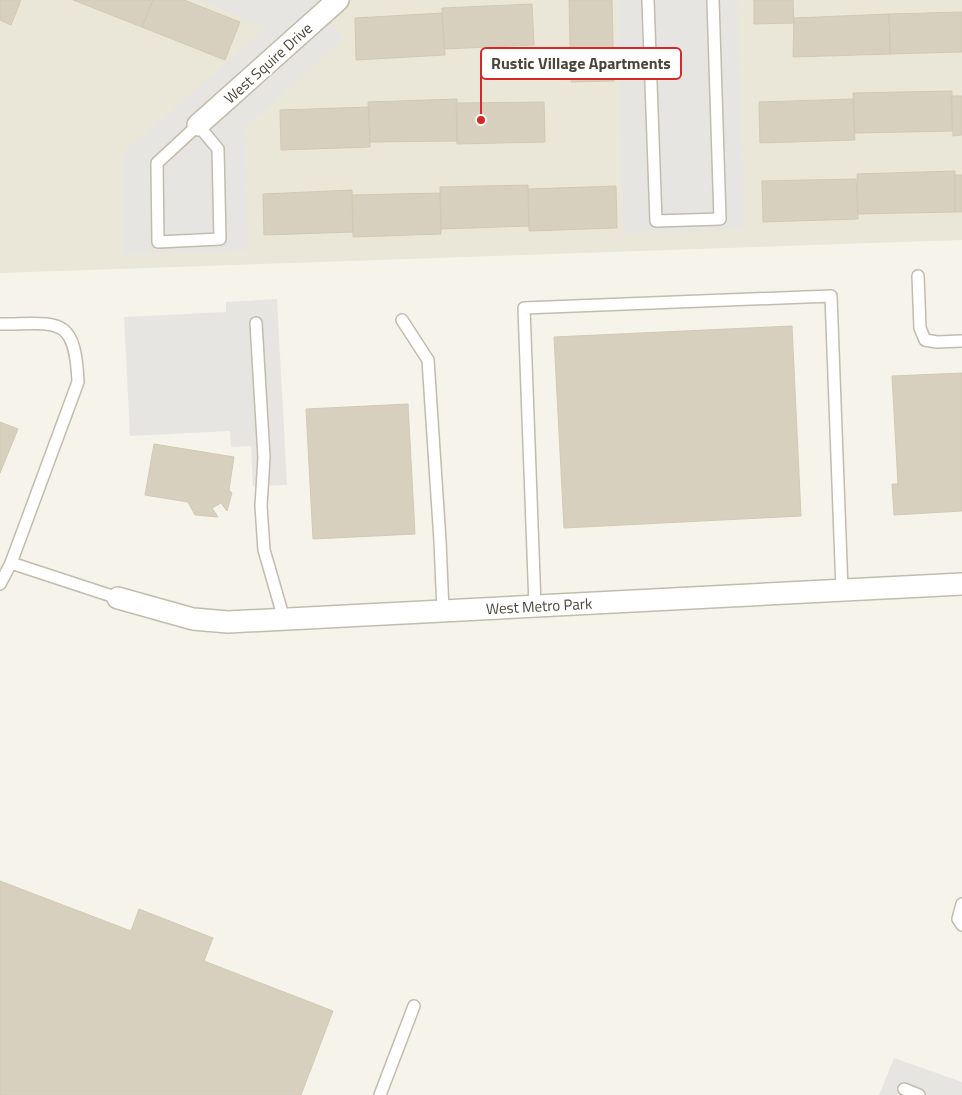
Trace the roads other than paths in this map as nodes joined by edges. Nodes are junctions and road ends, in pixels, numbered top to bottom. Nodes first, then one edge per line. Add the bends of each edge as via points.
1 (338, 0) edge
2 (648, 0) edge
3 (713, 0) edge
4 (198, 125) junction
5 (918, 276) dead end
6 (402, 320) dead end
7 (256, 323) dead end
8 (0, 324) edge
9 (962, 341) edge
10 (11, 564) junction
11 (0, 584) edge
12 (962, 584) edge
13 (842, 590) junction
14 (118, 598) joint
15 (535, 606) junction
16 (443, 611) junction
17 (284, 619) junction
18 (962, 904) edge
19 (962, 924) edge
20 (414, 1006) dead end
21 (904, 1089) dead end
22 (380, 1095) edge
23 (919, 1095) edge

1 - 4 street, West Squire Drive
2 - 3 lane via 656,222 720,220
4 - 4 lane via 157,163 158,242 220,239 218,149
5 - 9 lane via 920,328 925,340
6 - 16 lane via 428,360
7 - 17 lane via 264,457 264,550
8 - 10 lane via 54,324 68,332 77,351 78,382
10 - 11 lane
10 - 14 lane
12 - 13 street, West Metro Park
13 - 15 street, West Metro Park
13 - 15 lane via 830,296 524,308
14 - 17 street, West Metro Park via 193,619 228,622
15 - 16 street, West Metro Park
16 - 17 street, West Metro Park
18 - 19 lane via 958,919
20 - 22 lane
21 - 23 lane

